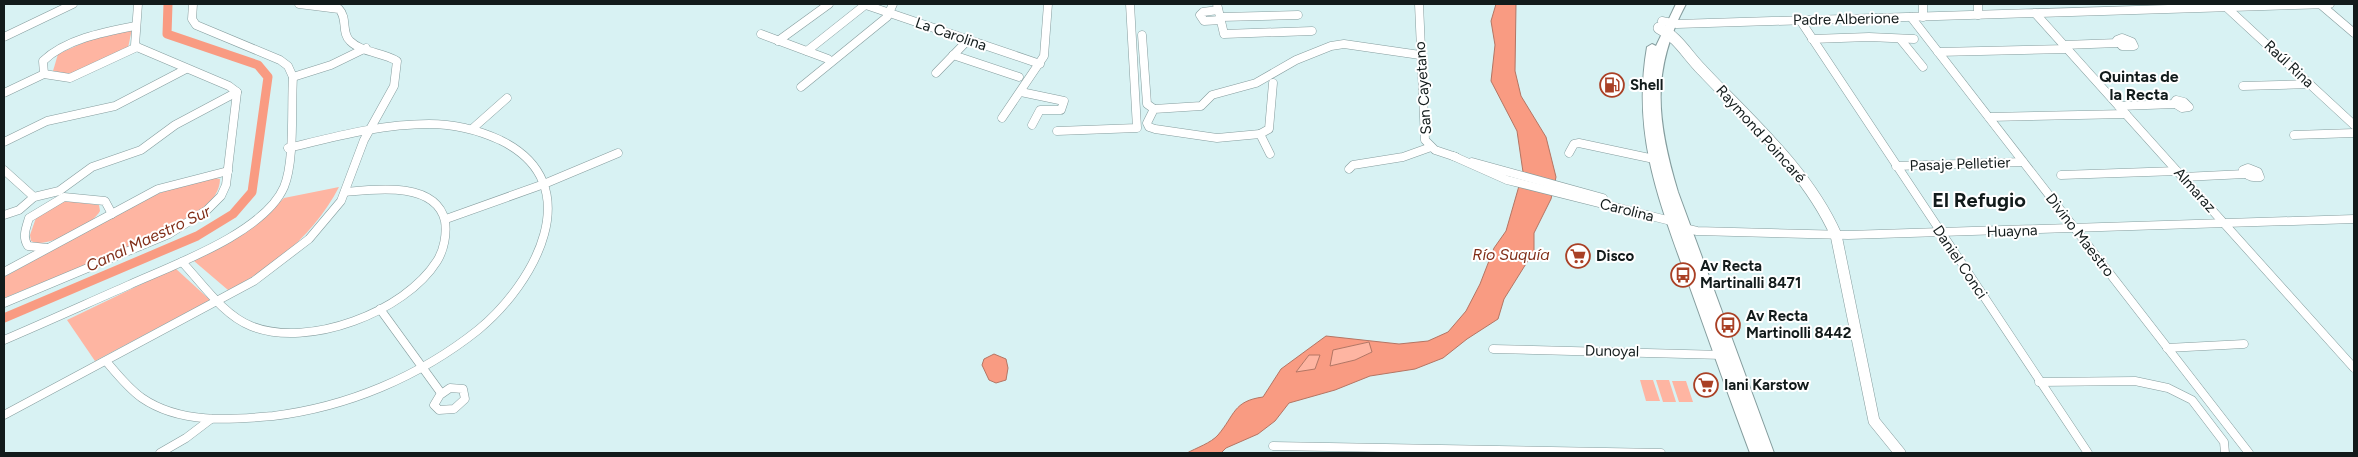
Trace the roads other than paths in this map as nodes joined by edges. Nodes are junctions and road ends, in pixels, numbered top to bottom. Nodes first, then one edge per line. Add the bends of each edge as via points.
1 (73, 4) edge
2 (138, 4) edge
3 (193, 4) edge
4 (299, 4) edge
5 (828, 4) edge
6 (864, 4) edge
7 (893, 4) edge
8 (1048, 4) edge
9 (1130, 4) edge
10 (1418, 4) edge
11 (1671, 4) edge
12 (1681, 4) edge
13 (1923, 4) edge
14 (1978, 4) edge
15 (2320, 4) edge
16 (2330, 4) edge
17 (2224, 5) edge
18 (1218, 7) edge
19 (890, 12) junction
20 (2035, 13) junction
21 (1298, 15) dead end
22 (1978, 15) junction
23 (1912, 17) junction
24 (1923, 17) junction
25 (1221, 19) junction
26 (1800, 20) junction
27 (135, 26) junction
28 (1665, 26) junction
29 (1312, 31) dead end
30 (2354, 33) edge
31 (761, 34) dead end
32 (1142, 35) dead end
33 (4, 37) edge
34 (1812, 39) junction
35 (1914, 39) dead end
36 (968, 40) junction
37 (1901, 40) junction
38 (778, 41) junction
39 (2118, 43) dead end
40 (137, 47) junction
41 (2066, 47) junction
42 (366, 48) junction
43 (807, 51) junction
44 (1938, 52) junction
45 (953, 55) junction
46 (1420, 55) junction
47 (828, 59) dead end
48 (1040, 64) junction
49 (1922, 67) dead end
50 (186, 69) junction
51 (936, 73) dead end
52 (44, 74) junction
53 (293, 77) junction
54 (1019, 77) dead end
55 (1273, 82) dead end
56 (2310, 84) junction
57 (2243, 86) dead end
58 (801, 87) dead end
59 (238, 92) junction
60 (1021, 92) junction
61 (4, 93) edge
62 (507, 98) dead end
63 (2175, 104) dead end
64 (2119, 106) junction
65 (1154, 109) junction
66 (2126, 114) junction
67 (1002, 118) dead end
68 (1989, 118) junction
69 (1032, 125) dead end
70 (2354, 125) edge
71 (370, 129) junction
72 (472, 129) junction
73 (1057, 131) dead end
74 (2354, 133) edge
75 (1260, 134) junction
76 (2294, 135) dead end
77 (4, 142) edge
78 (1431, 147) junction
79 (288, 148) junction
80 (618, 153) dead end
81 (1570, 153) dead end
82 (1270, 154) dead end
83 (1654, 159) junction
84 (2023, 162) junction
85 (1896, 166) junction
86 (1349, 169) dead end
87 (4, 170) edge
88 (228, 171) junction
89 (2180, 174) junction
90 (2245, 174) dead end
91 (2061, 175) dead end
92 (1506, 177) joint
93 (544, 184) junction
94 (345, 192) junction
95 (62, 194) junction
96 (34, 197) junction
97 (19, 210) junction
98 (112, 214) junction
99 (4, 215) edge
100 (29, 218) junction
101 (446, 219) junction
102 (2354, 219) edge
103 (1678, 220) junction
104 (2225, 223) junction
105 (2075, 229) junction
106 (1941, 233) junction
107 (1836, 235) junction
108 (49, 248) junction
109 (182, 262) junction
110 (4, 272) edge
111 (219, 300) junction
112 (4, 303) edge
113 (380, 309) junction
114 (4, 340) edge
115 (2244, 344) dead end
116 (2167, 348) junction
117 (1493, 349) dead end
118 (1726, 356) junction
119 (106, 360) junction
120 (423, 366) junction
121 (2354, 368) edge
122 (2040, 382) junction
123 (441, 393) dead end
124 (4, 415) edge
125 (211, 419) junction
126 (1273, 446) dead end
127 (1455, 451) edge
128 (160, 453) edge
129 (1661, 453) edge
130 (1757, 453) edge
131 (1767, 453) edge
132 (1900, 453) edge
133 (2088, 453) edge
134 (2225, 453) edge
135 (2249, 453) edge

1 - 33 street
2 - 27 street
3 - 53 street via 192,19 196,25 283,61
4 - 42 street via 342,10 348,39
5 - 38 street
6 - 19 street, La Carolina
6 - 43 street
7 - 19 street
8 - 48 street via 1045,51
9 - 73 street via 1137,128
10 - 46 street, San Cayetano
11 - 28 main road
12 - 28 main road
13 - 24 street
14 - 22 street
15 - 16 street, Padre Alberione
15 - 17 street, Padre Alberione
15 - 30 street
17 - 20 street, Padre Alberione
17 - 56 street, Raúl Rina
18 - 25 street
18 - 25 street via 1200,15 1204,21
19 - 36 street, La Carolina
19 - 58 street
20 - 22 street, Padre Alberione
20 - 41 street, Almaraz
21 - 25 street
22 - 24 street, Padre Alberione
23 - 24 street, Padre Alberione
23 - 26 street, Padre Alberione
23 - 44 street, Divino Maestro
25 - 29 street via 1224,34
26 - 28 street, Padre Alberione
26 - 34 street, Daniel Conci
27 - 40 street
27 - 52 street via 100,33 52,54 44,61
28 - 83 main road via 1650,56 1647,76
28 - 103 main road via 1656,78 1658,128
28 - 107 street, Raymond Poincaré via 1688,56 1794,167 1825,210
31 - 38 street
32 - 65 street via 1147,104
34 - 37 street via 1869,36
34 - 85 street, Daniel Conci
35 - 37 street
36 - 45 street
36 - 48 street, La Carolina
37 - 49 street
38 - 43 street
39 - 41 street
40 - 50 street
40 - 52 street via 78,76 64,78
41 - 44 street
41 - 64 street, Almaraz
42 - 53 street via 331,65
42 - 71 street via 394,59 397,68 394,86
43 - 47 street
44 - 68 street, Divino Maestro
45 - 51 street
45 - 54 street
46 - 65 street via 1338,44 1296,60 1256,83 1212,95 1201,106
46 - 78 street, San Cayetano via 1424,136
48 - 60 street
50 - 59 street
50 - 77 street via 116,106 47,121
52 - 61 street
53 - 79 street
55 - 75 street via 1269,129
56 - 57 street
56 - 70 street, Raúl Rina
59 - 88 street
59 - 95 street via 175,125 141,150 92,167
60 - 67 street
60 - 69 street via 1064,101 1061,110 1040,110
62 - 72 street
63 - 64 street
64 - 66 street, Almaraz
65 - 75 street via 1147,123 1155,129 1217,138
66 - 68 street
66 - 89 street, Almaraz
68 - 84 street, Divino Maestro
71 - 72 street via 424,124
71 - 79 street
71 - 94 street
72 - 93 street via 493,136 524,155 537,168
74 - 76 street
75 - 82 street
78 - 86 street via 1404,157 1353,165
78 - 92 street, San Cayetano
79 - 109 street via 286,180 272,204 242,230
80 - 93 street
81 - 83 street via 1574,144 1579,143
83 - 103 main road
84 - 85 street, Pasaje Pelletier
84 - 105 street, Divino Maestro
85 - 106 street, Daniel Conci
87 - 96 street
88 - 98 street via 164,186
88 - 112 street via 221,196 179,229
89 - 90 street
89 - 91 street
89 - 104 street, Almaraz
92 - 103 street, Carolina
93 - 101 street
93 - 120 street via 547,225 531,269 508,300 478,328
94 - 101 street via 378,188 414,192 434,204
94 - 111 street via 335,210 309,239 265,274
95 - 96 street
95 - 98 street via 105,202
95 - 100 street
96 - 97 street
97 - 99 street
97 - 100 street
98 - 108 street
100 - 108 street via 25,243
101 - 113 street via 446,235 436,261 412,286
102 - 104 street, Huayna
103 - 107 street, Huayna
103 - 118 main road
103 - 118 main road via 1699,264
104 - 105 street, Huayna
104 - 121 street, Almaraz
105 - 106 street, Huayna
105 - 116 street, Divino Maestro
106 - 107 street, Huayna
106 - 122 street, Daniel Conci
107 - 132 street, Raymond Poincaré via 1874,421
108 - 110 street
109 - 111 street
109 - 114 street
111 - 113 street via 242,322 271,332 322,329
111 - 119 street
113 - 120 street
115 - 116 street
116 - 135 street, Divino Maestro
117 - 118 street, Dunoyal
118 - 130 main road
118 - 131 main road
119 - 124 street
119 - 125 street via 130,389 148,401 180,414
120 - 123 street
120 - 125 street via 361,396 304,412 263,418
122 - 133 street, Daniel Conci
122 - 134 street via 2135,381 2168,388 2192,400 2224,442
125 - 128 street
126 - 127 street
127 - 129 street

